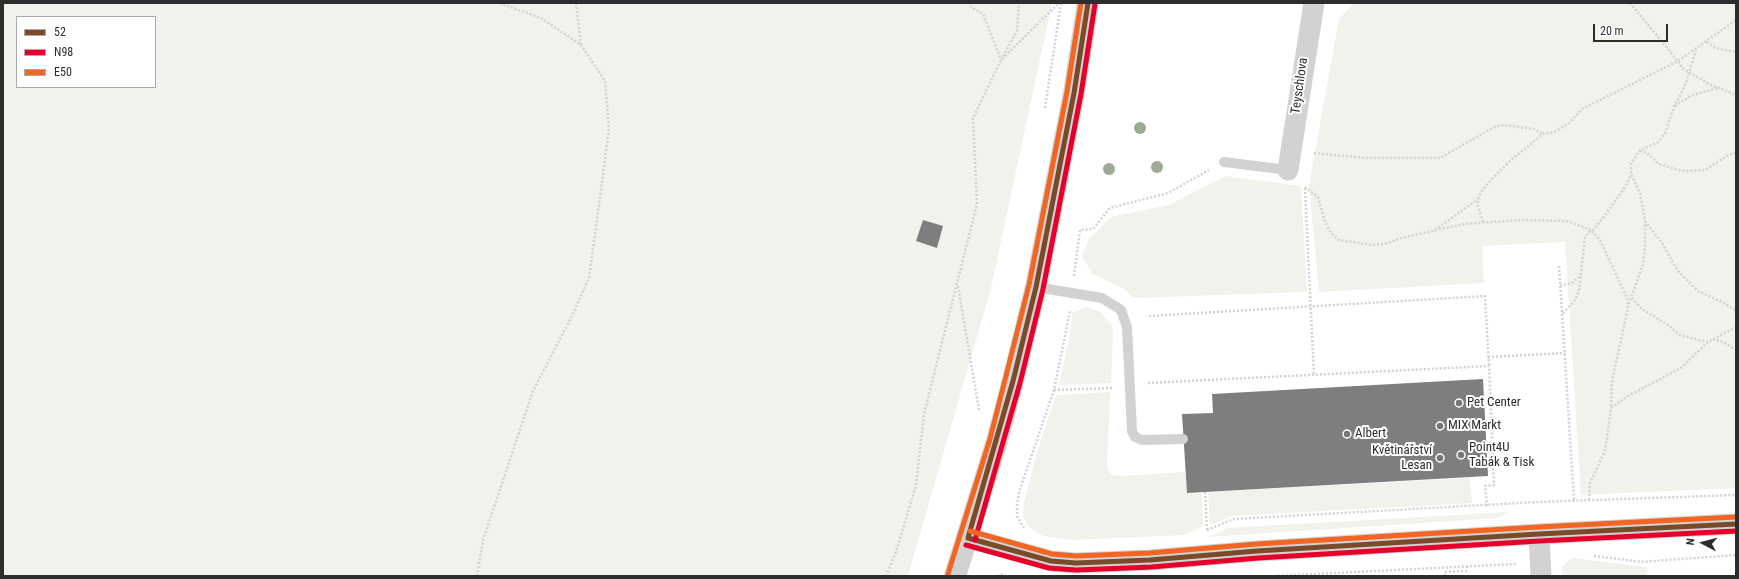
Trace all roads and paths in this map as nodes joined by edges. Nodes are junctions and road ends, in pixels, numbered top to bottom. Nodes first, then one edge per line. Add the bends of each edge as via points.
1 (499, 3) edge
2 (576, 3) edge
3 (1018, 3) edge
4 (1060, 3) edge
5 (1088, 3) edge
6 (1314, 3) edge
7 (1630, 3) edge
8 (970, 6) dead end
9 (1736, 20) edge
10 (1707, 42) junction
11 (581, 45) junction
12 (1696, 49) junction
13 (1736, 52) edge
14 (1001, 60) junction
15 (1678, 61) junction
16 (1689, 72) junction
17 (1718, 88) junction
18 (1736, 95) edge
19 (1674, 107) junction
20 (1044, 111) dead end
21 (1543, 134) junction
22 (1639, 151) junction
23 (1309, 152) dead end
24 (1736, 153) edge
25 (1224, 162) joint
26 (1288, 170) junction
27 (1631, 174) junction
28 (1305, 188) junction
29 (1478, 199) junction
30 (1645, 220) junction
31 (1483, 222) junction
32 (1591, 230) junction
33 (1433, 231) junction
34 (1559, 266) dead end
35 (1582, 272) junction
36 (958, 283) junction
37 (1560, 286) junction
38 (1036, 287) junction
39 (1072, 293) junction
40 (1632, 298) junction
41 (1311, 306) junction
42 (1628, 308) junction
43 (1736, 311) edge
44 (1562, 313) junction
45 (1150, 316) dead end
46 (1736, 327) edge
47 (1713, 339) junction
48 (1708, 342) junction
49 (1736, 350) edge
50 (1565, 353) junction
51 (1488, 357) junction
52 (1488, 366) junction
53 (1314, 375) junction
54 (1129, 387) junction
55 (1054, 390) junction
56 (981, 403) dead end
57 (1611, 408) junction
58 (979, 410) junction
59 (977, 418) dead end
60 (1485, 429) dead end
61 (1492, 429) junction
62 (1183, 439) dead end
63 (1205, 492) dead end
64 (1736, 495) edge
65 (1574, 500) junction
66 (1589, 500) junction
67 (1487, 506) junction
68 (1736, 524) edge
69 (1026, 530) dead end
70 (1207, 530) junction
71 (1200, 533) dead end
72 (1539, 534) junction
73 (968, 538) junction
74 (1736, 555) edge
75 (1591, 556) dead end
76 (1516, 563) dead end
77 (1468, 565) junction
78 (1151, 568) edge
79 (477, 576) edge
80 (886, 576) edge
81 (955, 576) edge
82 (1274, 576) edge
83 (1445, 576) edge
84 (1541, 576) edge

1 - 11 path via 541,18
2 - 11 path
3 - 14 path via 1017,31
4 - 14 path
4 - 20 path
5 - 38 street via 1074,93
6 - 26 street, Teyschlova
7 - 15 path
8 - 14 path via 982,14
9 - 10 path
10 - 12 path
10 - 13 path via 1716,48
11 - 79 path via 604,81 609,129 589,278 533,391 484,540
12 - 15 path
12 - 16 path
14 - 36 path via 973,118 977,204
15 - 16 path via 1682,68
15 - 21 path via 1582,110 1568,124 1554,132
16 - 17 path
16 - 19 path
17 - 18 path
17 - 19 path via 1690,96
19 - 22 path via 1662,138
21 - 23 path via 1534,128 1504,125 1494,127 1440,158 1367,158
21 - 29 path via 1490,181
22 - 24 path via 1647,153 1659,164 1686,171 1705,170 1728,155
22 - 27 path via 1632,160
25 - 26 lane
25 - 39 path via 1168,193 1110,208 1093,228 1080,230
26 - 28 path via 1304,181
27 - 30 path via 1640,193
27 - 32 path via 1627,184
28 - 33 path via 1318,197 1325,222 1331,233 1339,240 1373,245 1385,244
28 - 41 path
29 - 31 path via 1479,215
29 - 33 path
30 - 40 path via 1643,264
30 - 43 path via 1678,271 1698,291
31 - 32 path via 1544,219 1567,221
31 - 33 path
32 - 35 path via 1584,242
32 - 42 path via 1600,240 1626,294
34 - 37 path
35 - 37 path via 1575,281
35 - 44 path via 1576,298
36 - 58 path
36 - 80 path via 924,414 916,485
37 - 44 path
38 - 39 lane
38 - 73 street via 1011,389
39 - 54 lane via 1102,298 1121,310 1127,327
39 - 55 path
40 - 42 path
40 - 48 path via 1642,309 1680,335
41 - 45 path
41 - 51 path via 1485,296
41 - 53 path
42 - 57 path via 1612,381
44 - 50 path
46 - 47 path
47 - 48 path
47 - 49 path
48 - 57 path via 1681,368
50 - 51 path
50 - 65 path
51 - 52 path
52 - 53 path
52 - 61 path
53 - 54 path via 1145,383
54 - 55 path
54 - 62 lane via 1132,431 1135,437 1151,441
55 - 69 path via 1019,492 1017,516
56 - 58 path
57 - 66 path via 1606,451 1590,483
58 - 59 path
60 - 61 path
61 - 67 path via 1494,485 1485,486
63 - 70 path
64 - 66 path
65 - 66 path
65 - 67 path
67 - 70 path via 1234,519
68 - 72 street
70 - 71 path
72 - 78 street via 1257,551
72 - 84 street
73 - 78 street via 1051,561
73 - 81 street
74 - 75 path via 1641,562
76 - 77 path
77 - 82 path
77 - 83 path via 1466,571 1445,572

